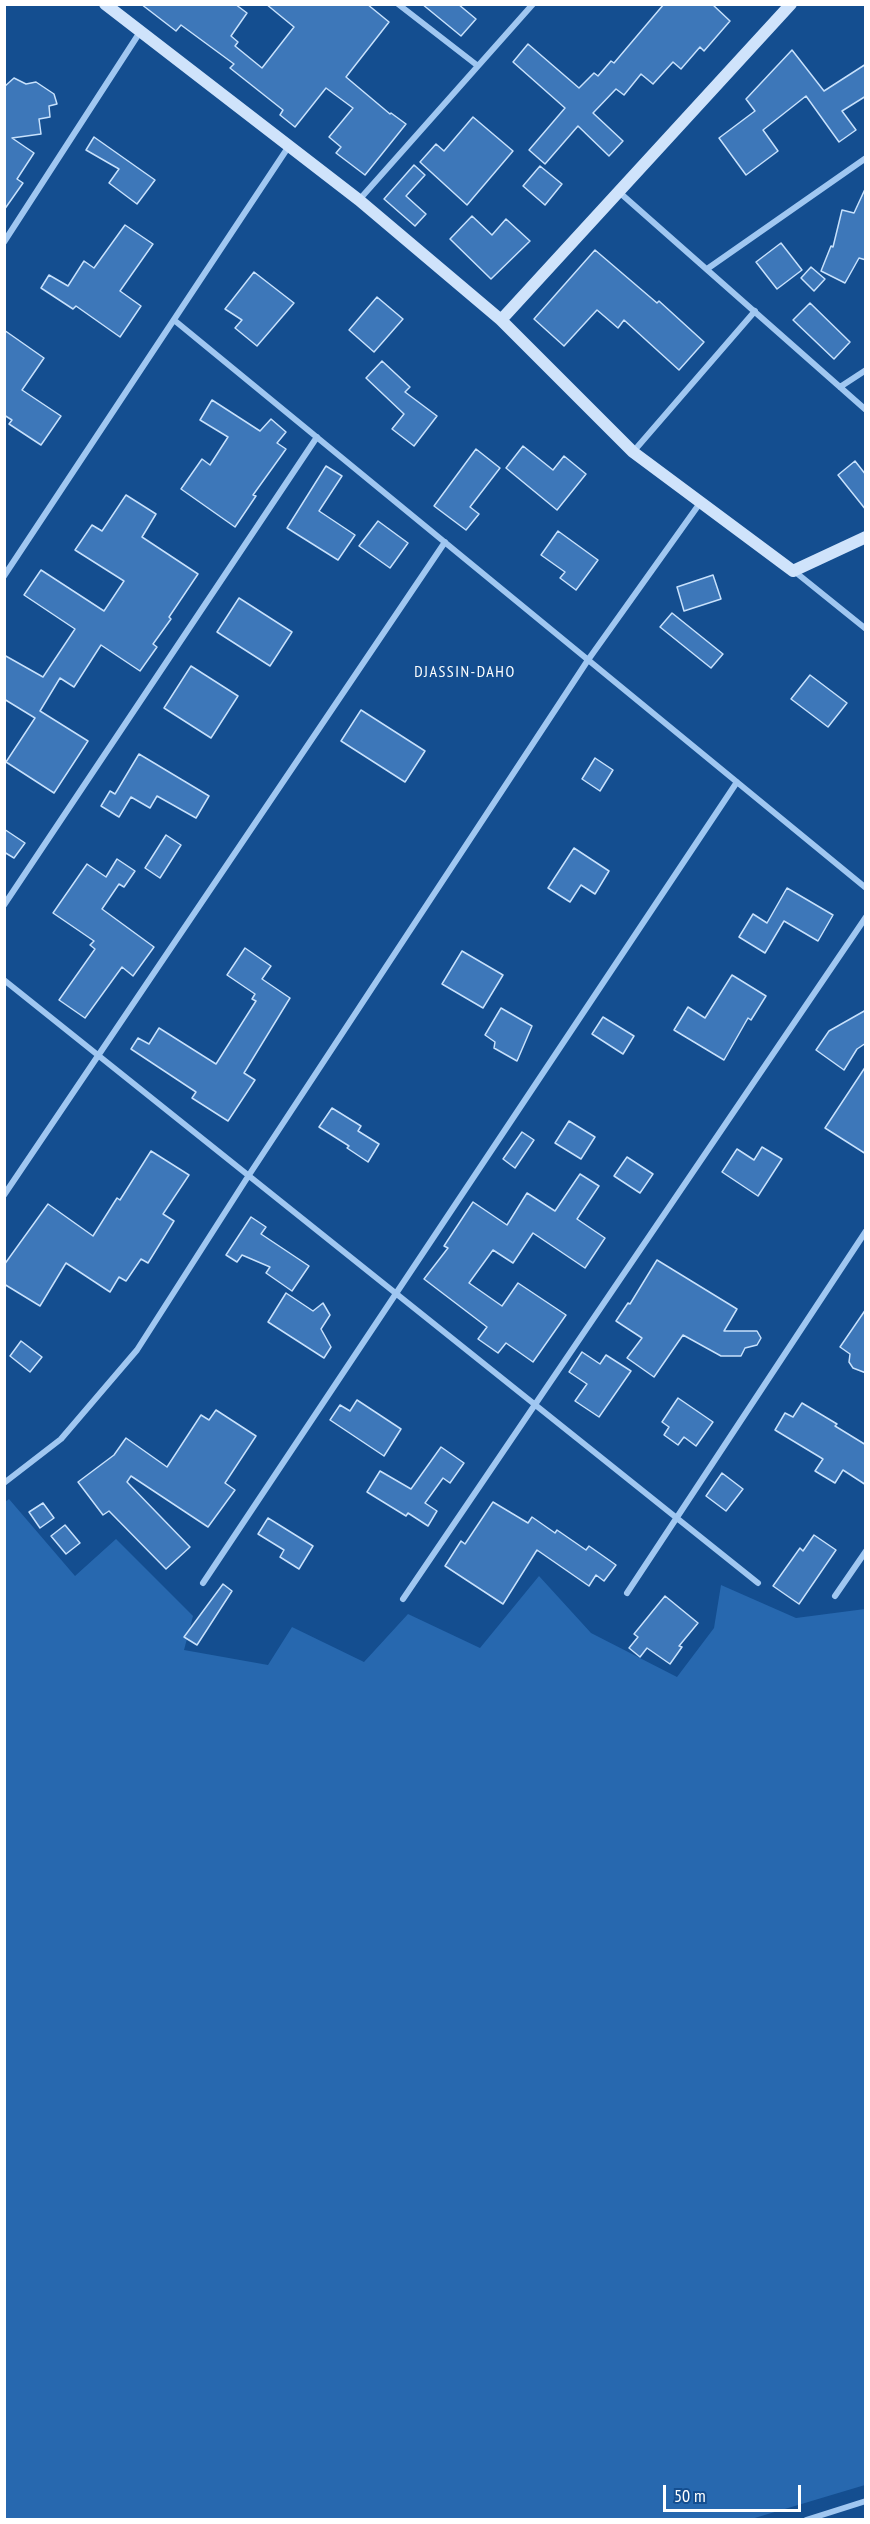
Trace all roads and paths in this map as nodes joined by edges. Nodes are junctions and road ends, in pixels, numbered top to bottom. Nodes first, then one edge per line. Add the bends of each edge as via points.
1 (105, 4) edge
2 (398, 4) edge
3 (533, 4) edge
4 (791, 4) edge
5 (140, 32) junction
6 (478, 66) junction
7 (289, 145) junction
8 (866, 158) edge
9 (619, 191) junction
10 (359, 200) junction
11 (4, 242) edge
12 (707, 269) junction
13 (755, 311) junction
14 (174, 320) junction
15 (501, 320) junction
16 (866, 370) edge
17 (840, 387) junction
18 (866, 410) edge
19 (317, 437) junction
20 (633, 452) junction
21 (700, 503) junction
22 (866, 537) edge
23 (445, 542) junction
24 (793, 571) junction
25 (4, 576) edge
26 (866, 629) edge
27 (588, 660) junction
28 (737, 782) junction
29 (866, 888) edge
30 (4, 905) edge
31 (866, 917) edge
32 (4, 980) edge
33 (100, 1056) junction
34 (249, 1174) junction
35 (4, 1195) edge
36 (866, 1231) edge
37 (397, 1293) junction
38 (536, 1404) junction
39 (4, 1483) edge
40 (678, 1517) junction
41 (866, 1551) edge
42 (203, 1583) dead end
43 (759, 1583) dead end
44 (627, 1593) dead end
45 (835, 1596) dead end
46 (403, 1599) dead end
47 (866, 2501) edge
48 (806, 2520) edge

1 - 5 street
2 - 6 street
3 - 6 street
4 - 9 street
5 - 7 street
5 - 11 street
6 - 10 street
7 - 10 street
7 - 14 street
8 - 12 street
9 - 12 street
9 - 15 street
10 - 15 street
12 - 13 street
13 - 17 street
13 - 20 street
14 - 19 street
14 - 25 street
15 - 20 street
16 - 17 street
17 - 18 street
19 - 23 street
19 - 30 street
20 - 21 street
21 - 24 street
21 - 27 street
22 - 24 street
23 - 27 street
23 - 33 street
24 - 26 street
27 - 28 street
27 - 34 street
28 - 29 street
28 - 37 street
31 - 38 street
32 - 33 street
33 - 34 street
33 - 35 street
34 - 37 street
34 - 39 street via 137,1350 61,1439
36 - 40 street
37 - 38 street
37 - 42 street
38 - 40 street
38 - 46 street
40 - 43 street
40 - 44 street
41 - 45 street
47 - 48 street

